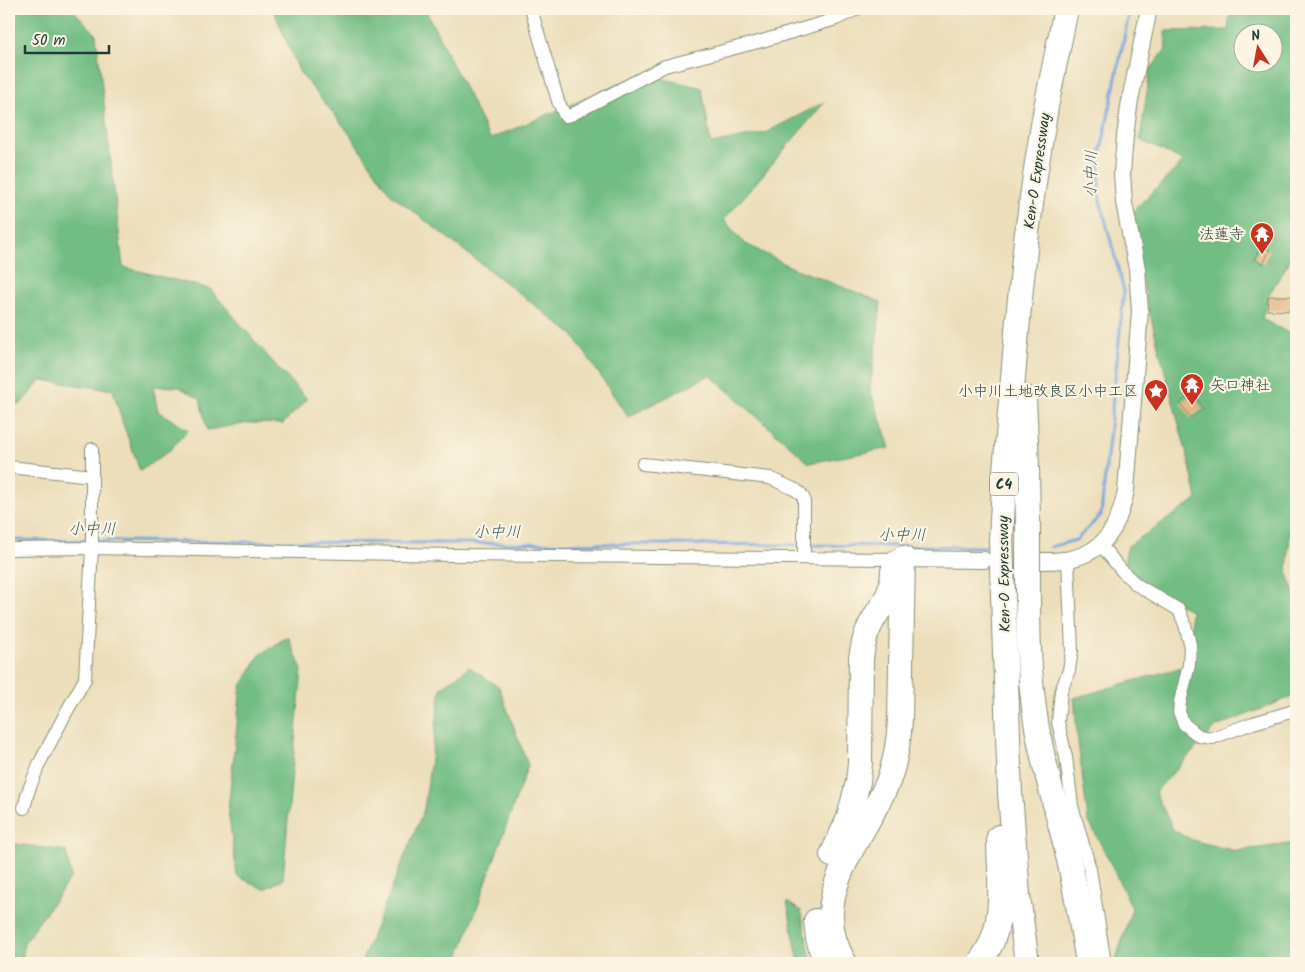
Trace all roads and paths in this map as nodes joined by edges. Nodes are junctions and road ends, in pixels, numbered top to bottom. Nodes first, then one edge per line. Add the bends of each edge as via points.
1 (531, 9) edge
2 (856, 9) edge
3 (1066, 9) edge
4 (1074, 9) edge
5 (1149, 9) edge
6 (1024, 377) junction
7 (92, 449) dead end
8 (643, 464) dead end
9 (9, 467) edge
10 (92, 476) junction
11 (1001, 540) junction
12 (92, 542) junction
13 (1100, 544) junction
14 (9, 549) edge
15 (804, 555) junction
16 (898, 559) junction
17 (984, 560) dead end
18 (1068, 560) junction
19 (1035, 568) junction
20 (1296, 710) edge
21 (24, 808) dead end
22 (825, 963) edge
23 (845, 963) edge
24 (979, 963) edge
25 (1027, 963) edge
26 (1035, 963) edge
27 (1088, 963) edge
28 (1105, 963) edge

1 - 2 street via 564,116 664,66 762,41
3 - 11 highway, Ken-O Expressway / C4 via 1046,107 1026,240
4 - 6 highway, Ken-O Expressway / C4 via 1040,202
5 - 13 street via 1124,136 1122,173 1140,311 1130,452 1122,511 1113,530
6 - 19 highway, bridge via 1028,529
6 - 26 highway, Ken-O Expressway / C4 via 1010,540 1011,682 1026,896
7 - 10 street
8 - 15 street via 770,478 796,490 804,499
9 - 10 street
10 - 12 street
11 - 24 highway via 998,609 1000,902 994,936
11 - 25 highway, Ken-O Expressway / C4 via 1010,793
12 - 14 street
12 - 15 street via 441,555
12 - 21 street via 85,679 39,764
13 - 18 street via 1092,551
13 - 20 street via 1137,585 1179,610 1190,644 1179,712 1184,724 1199,736 1212,738
15 - 16 street
16 - 17 street
16 - 22 highway via 890,592 864,641 860,763 855,796 818,898 818,938
16 - 23 highway via 899,739 888,780 850,850 834,893 832,930
18 - 19 street
18 - 28 street via 1072,651 1058,722 1072,806 1090,869
19 - 27 highway via 1029,663 1034,709 1080,909

